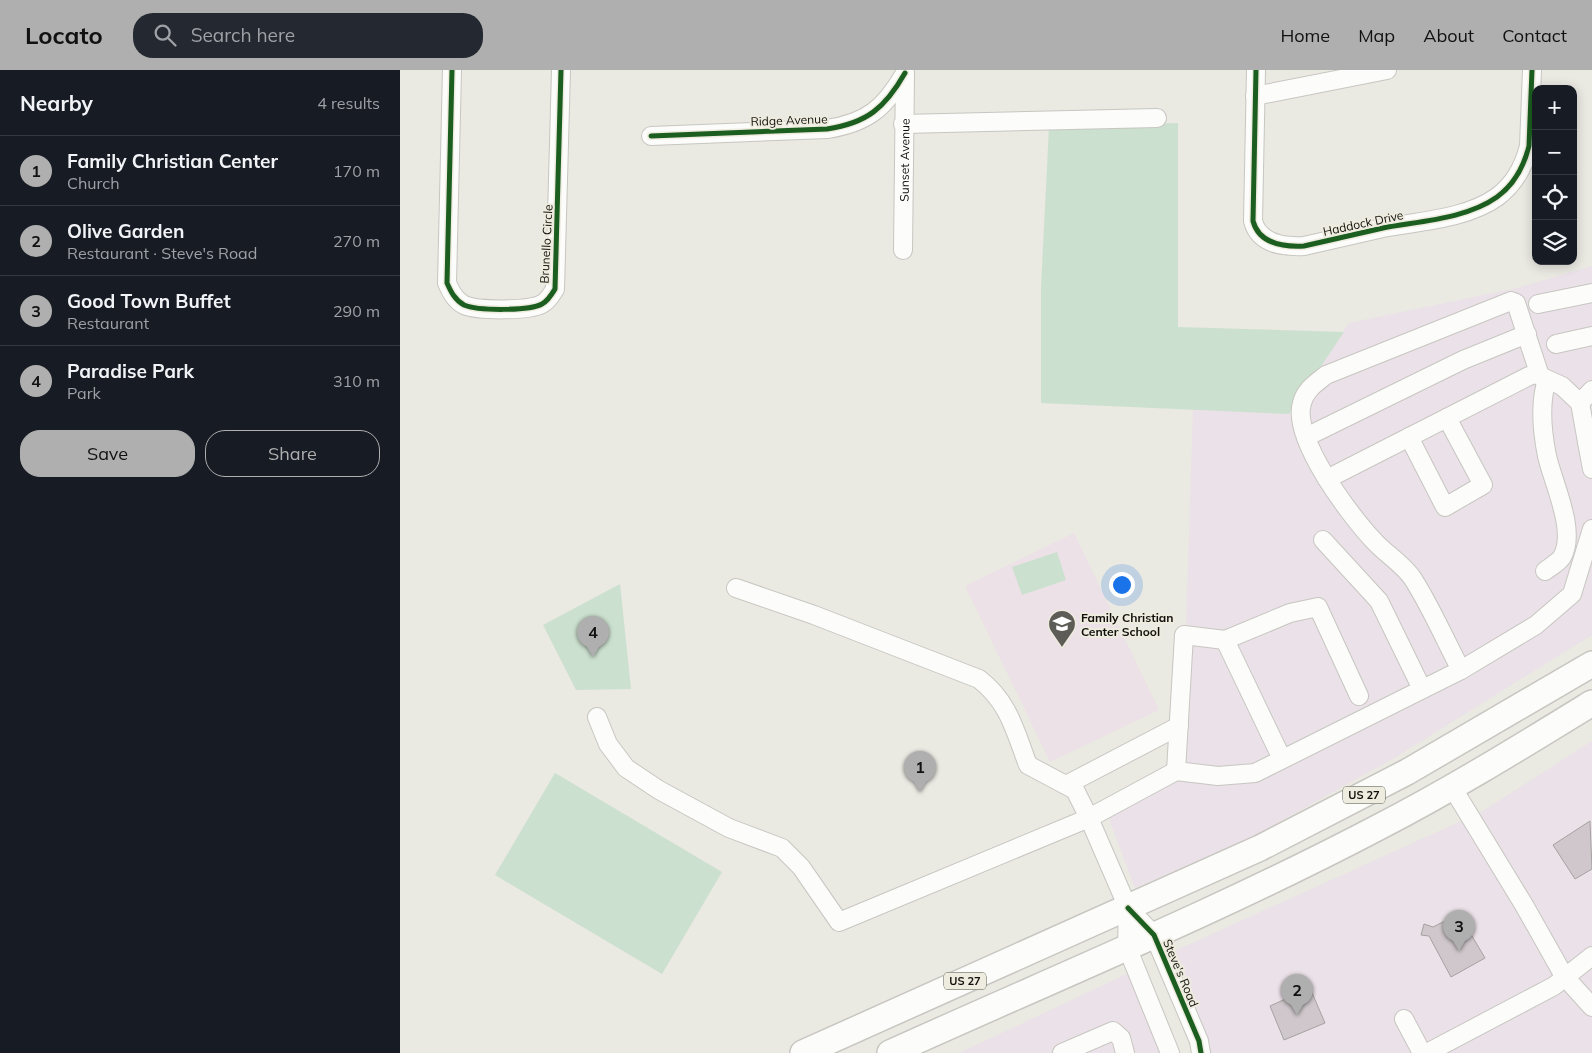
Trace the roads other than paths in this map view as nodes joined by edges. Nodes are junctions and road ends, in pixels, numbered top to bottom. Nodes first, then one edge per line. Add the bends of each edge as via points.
1 (452, 70) edge
2 (561, 70) edge
3 (1256, 70) edge
4 (1387, 70) edge
5 (1532, 70) edge
6 (905, 71) edge
7 (1256, 96) junction
8 (1157, 118) dead end
9 (903, 124) junction
10 (651, 136) dead end
11 (903, 250) dead end
12 (1592, 293) edge
13 (1538, 304) dead end
14 (1527, 334) junction
15 (1592, 336) edge
16 (1556, 344) dead end
17 (1543, 376) junction
18 (1592, 390) edge
19 (1580, 403) junction
20 (1447, 418) junction
21 (1306, 437) junction
22 (1409, 437) junction
23 (1589, 442) edge
24 (1592, 469) edge
25 (1327, 479) junction
26 (1592, 529) edge
27 (1322, 540) dead end
28 (1545, 572) dead end
29 (736, 588) dead end
30 (1225, 640) junction
31 (1592, 664) edge
32 (1461, 670) junction
33 (1592, 687) edge
34 (1422, 690) junction
35 (1359, 696) dead end
36 (1592, 702) edge
37 (597, 717) dead end
38 (1179, 726) junction
39 (1282, 759) junction
40 (1176, 771) junction
41 (1478, 771) junction
42 (1066, 785) junction
43 (1452, 787) junction
44 (1089, 818) junction
45 (1128, 908) junction
46 (1154, 935) junction
47 (1126, 947) junction
48 (1592, 956) edge
49 (1564, 976) junction
50 (1592, 1007) edge
51 (1404, 1019) dead end
52 (803, 1053) edge
53 (890, 1053) edge
54 (1062, 1053) edge
55 (1125, 1053) edge
56 (1170, 1053) edge
57 (1201, 1053) edge
58 (1422, 1053) edge
59 (1427, 1053) edge

1 - 2 street, Brunello Circle via 447,283 453,296 464,305 531,309 544,303 555,289
3 - 7 street, Haddock Drive
4 - 7 street
5 - 7 street, Haddock Drive via 1526,158 1519,174 1499,196 1465,211 1304,246 1274,244 1255,228
6 - 9 street, Sunset Avenue
6 - 10 street, Ridge Avenue via 880,107 860,122 846,126
8 - 9 street
9 - 11 street, Sunset Avenue
12 - 13 street
14 - 17 street
14 - 21 street via 1463,360
14 - 21 street via 1516,303 1511,302 1326,375 1309,388 1302,403 1300,417
15 - 16 street
17 - 19 street via 1562,386
17 - 20 street via 1528,376
17 - 28 street via 1542,423 1547,457 1566,526 1561,558
18 - 19 street
19 - 23 street
20 - 22 street
20 - 22 street via 1483,485 1445,506
21 - 25 street
22 - 25 street
23 - 24 street
25 - 32 street via 1374,541 1412,578
26 - 32 street via 1572,594 1536,625
27 - 34 street via 1379,601
29 - 42 street via 814,614 979,679 994,690 1005,705 1028,765
30 - 35 street via 1290,613 1318,607
30 - 38 street via 1184,636
30 - 39 street
31 - 45 highway, US 27 via 1407,772 1260,848
32 - 34 street
33 - 41 highway via 1532,724
34 - 39 street
36 - 41 highway, US 27
37 - 44 street via 608,744 626,768 729,828 782,848 801,867 839,922
38 - 40 street
38 - 42 street
39 - 40 street via 1255,773 1218,776
40 - 44 street
41 - 43 highway, US 27
42 - 44 street via 1075,790
43 - 46 highway, US 27 via 1378,828
43 - 49 street
44 - 45 street
45 - 46 street, Steve's Road
45 - 47 street
45 - 52 highway, US 27
46 - 47 highway, US 27
46 - 57 street, Steve's Road via 1196,1033
47 - 53 highway, US 27
47 - 56 street
48 - 49 street
49 - 50 street
49 - 59 street via 1554,986
51 - 58 street
54 - 55 street via 1113,1031 1120,1038

